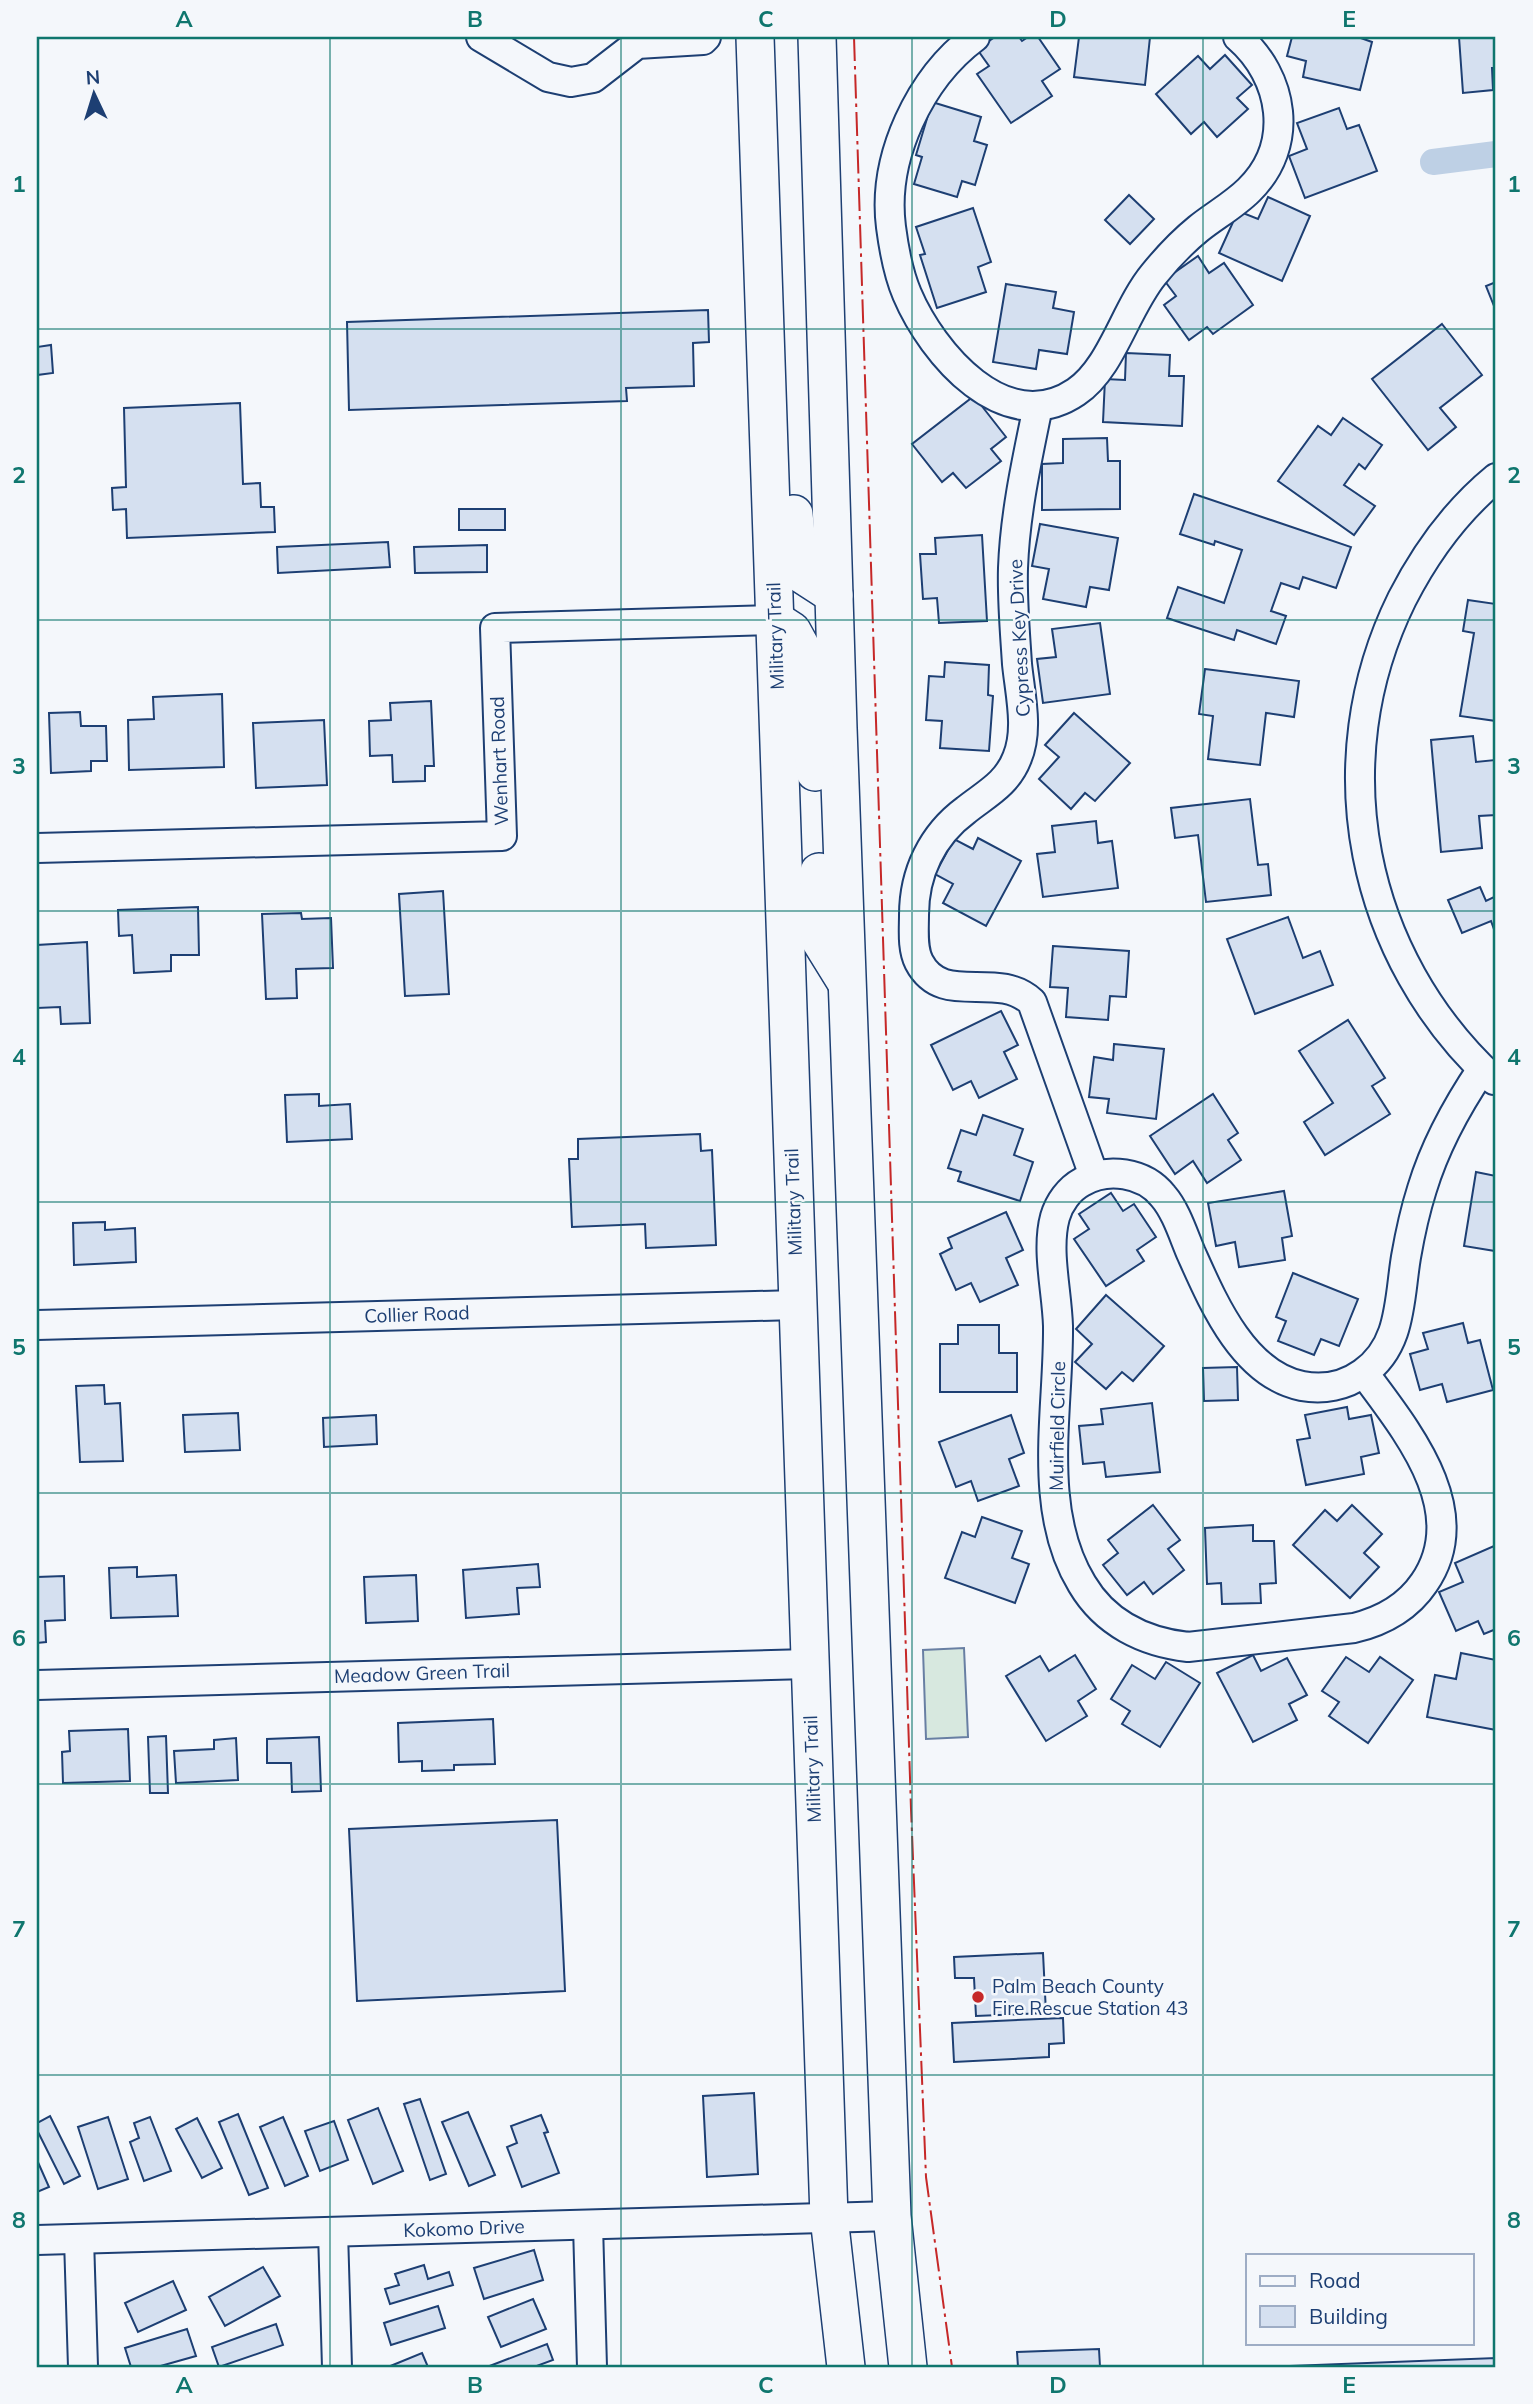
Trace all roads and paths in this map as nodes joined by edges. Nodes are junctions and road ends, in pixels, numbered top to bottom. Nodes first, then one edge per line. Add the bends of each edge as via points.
1 (481, 37) edge
2 (706, 37) edge
3 (755, 37) edge
4 (817, 37) edge
5 (975, 37) edge
6 (1245, 39) edge
7 (517, 47) edge
8 (762, 290) junction
9 (1038, 406) junction
10 (1496, 478) edge
11 (834, 595) junction
12 (775, 620) junction
13 (37, 848) edge
14 (848, 986) junction
15 (1489, 1075) edge
16 (1094, 1175) junction
17 (796, 1305) junction
18 (37, 1325) edge
19 (1364, 1373) junction
20 (808, 1664) junction
21 (37, 1685) edge
22 (892, 2216) junction
23 (829, 2217) junction
24 (588, 2225) junction
25 (333, 2232) junction
26 (79, 2239) junction
27 (37, 2240) edge
28 (83, 2367) edge
29 (337, 2367) edge
30 (592, 2367) edge
31 (846, 2367) edge
32 (908, 2367) edge

1 - 7 street
2 - 7 street via 637,44 593,78 570,82 548,77
3 - 8 main road, Military Trail
4 - 11 main road
5 - 9 street via 933,81 911,117 898,151 890,223 896,259 906,293 944,355 984,391 1019,405
6 - 9 street via 1264,65 1277,98 1278,135 1269,163 1247,192 1198,229 1153,275 1090,381 1066,398
8 - 11 main road via 788,335 800,573
8 - 12 main road, Military Trail
9 - 16 street, Cypress Key Drive via 1018,502 1013,569 1023,739 1009,775 950,823 926,857 914,900 914,943 929,976 946,985 1001,986 1019,990 1032,1002
10 - 15 street via 1454,520 1412,579 1376,663 1359,752 1359,807 1366,860 1395,947 1421,995
11 - 14 main road
12 - 13 street, Wenhart Road via 495,628 502,836
12 - 14 main road via 792,631 809,662 820,940
12 - 17 main road, Military Trail
14 - 22 main road
15 - 19 street via 1461,1101 1435,1152 1412,1224 1395,1327 1378,1359
16 - 19 street via 1117,1172 1151,1184 1164,1197 1210,1296 1233,1332 1274,1376 1310,1388 1348,1382
16 - 19 street, Muirfield Circle via 1064,1198 1052,1235 1058,1324 1054,1468 1066,1546 1080,1582 1111,1619 1167,1645 1208,1646 1372,1623 1418,1593 1441,1543 1439,1500 1410,1438
17 - 18 street, Collier Road
17 - 20 main road, Military Trail
20 - 21 street, Meadow Green Trail
20 - 23 main road, Military Trail
22 - 23 street, Kokomo Drive
22 - 32 main road
23 - 24 street, Kokomo Drive
23 - 31 main road, Military Trail
24 - 25 street, Kokomo Drive
24 - 30 street
25 - 26 street, Kokomo Drive
25 - 29 street
26 - 27 street, Kokomo Drive
26 - 28 street

